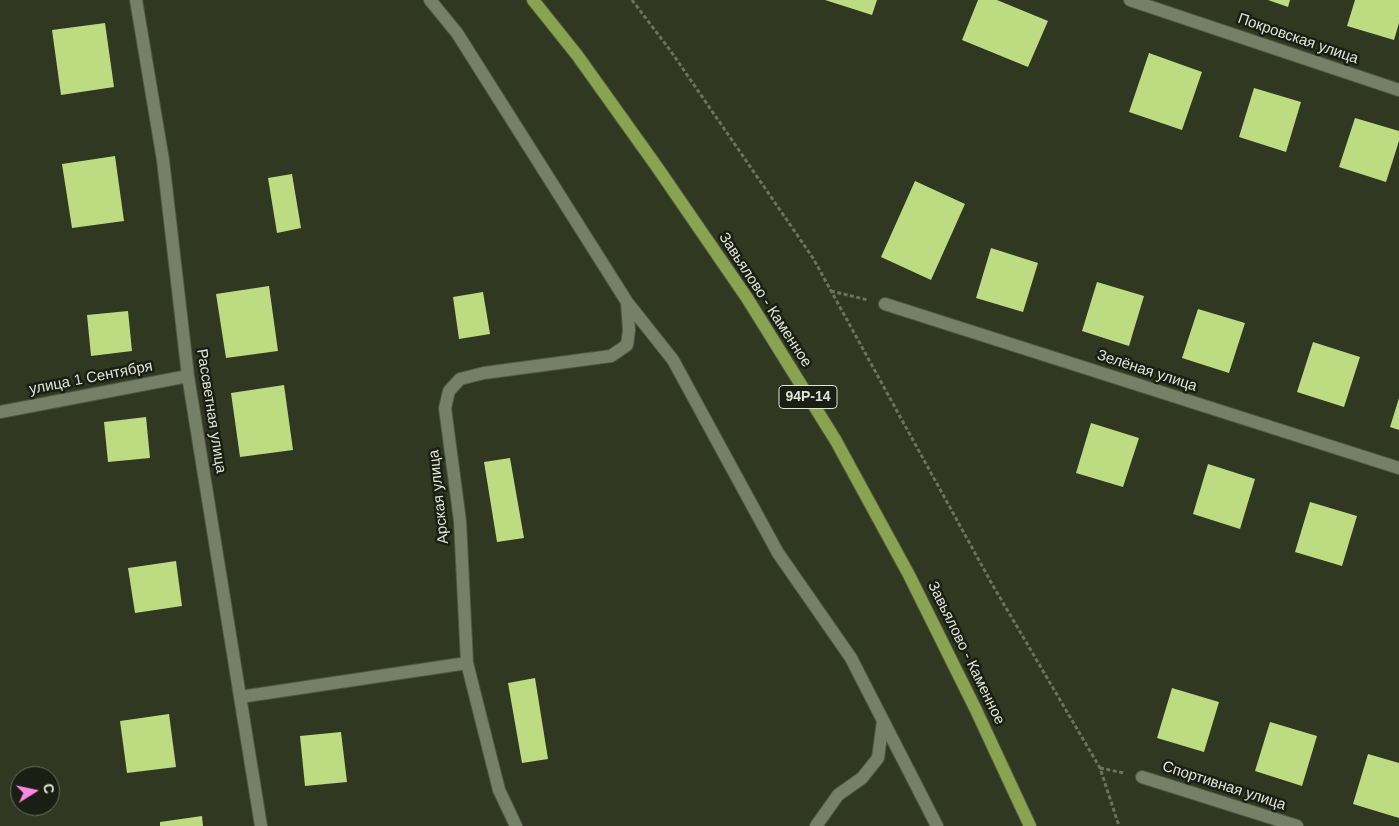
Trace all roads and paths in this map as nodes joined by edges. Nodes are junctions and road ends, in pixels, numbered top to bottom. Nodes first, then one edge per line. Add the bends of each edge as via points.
1 (136, 0) edge
2 (430, 0) edge
3 (533, 0) edge
4 (632, 0) edge
5 (1130, 0) edge
6 (1399, 90) edge
7 (831, 291) junction
8 (627, 302) junction
9 (885, 304) joint
10 (188, 376) junction
11 (0, 412) edge
12 (1399, 468) edge
13 (467, 663) junction
14 (240, 698) junction
15 (883, 721) junction
16 (1100, 768) junction
17 (1142, 777) joint
18 (261, 826) edge
19 (516, 826) edge
20 (816, 826) edge
21 (937, 826) edge
22 (1030, 826) edge
23 (1119, 826) edge
24 (1297, 826) edge

1 - 10 street, Рассветная улица via 162,160
2 - 8 street via 457,33
3 - 22 main road, Завьялово - Каменное / 94Р-14 via 663,175 747,298 836,441 909,575
4 - 7 path via 808,250
5 - 6 street, Покровская улица
7 - 9 path
7 - 16 path via 992,584
8 - 13 street, Арская улица via 627,345 611,356 484,373 460,379 449,391 445,408 460,521
8 - 15 street via 673,360 778,553 851,658
9 - 12 street, Зелёная улица
10 - 11 street, улица 1 Сентября
10 - 14 street, Рассветная улица
13 - 14 street
13 - 19 street, Арская улица via 499,790
14 - 18 street, Рассветная улица
15 - 20 street via 878,758 862,778 838,795
15 - 21 street
16 - 17 path
16 - 23 path
17 - 24 street, Спортивная улица

